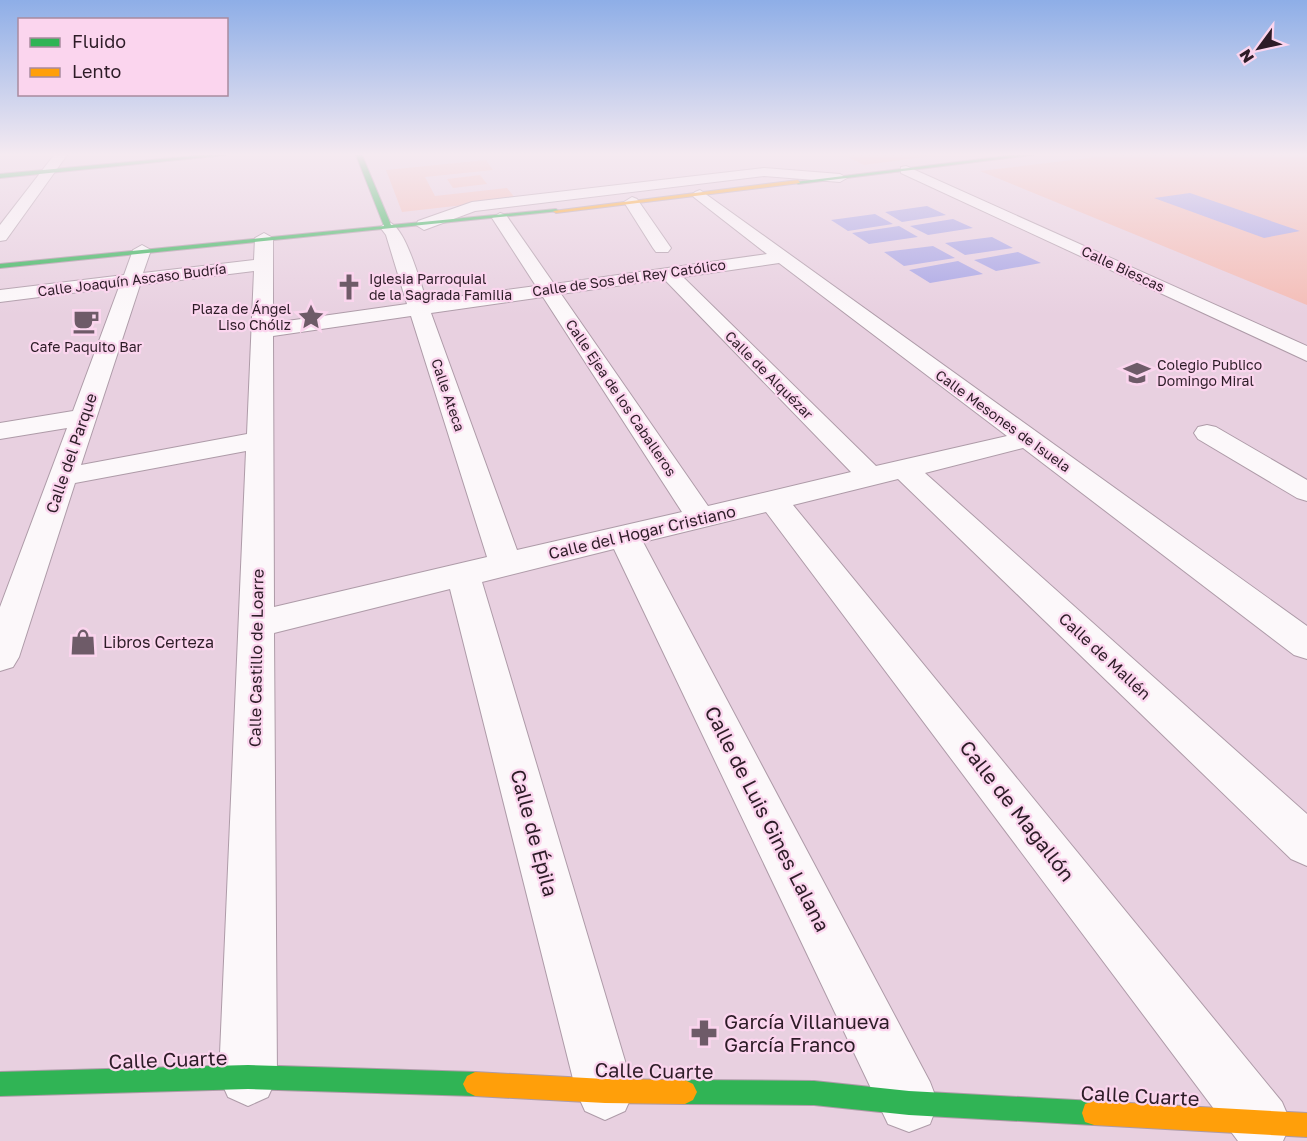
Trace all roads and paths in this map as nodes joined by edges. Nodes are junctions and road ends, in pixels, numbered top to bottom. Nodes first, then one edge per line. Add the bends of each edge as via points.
1 (22, 208) edge
2 (381, 208) edge
3 (469, 208) edge
4 (580, 208) edge
5 (636, 208) edge
6 (717, 208) edge
7 (989, 208) edge
8 (500, 218) junction
9 (424, 225) junction
10 (388, 227) junction
11 (0, 237) edge
12 (662, 248) dead end
13 (142, 250) junction
14 (781, 257) junction
15 (264, 261) junction
16 (0, 266) edge
17 (668, 273) junction
18 (549, 290) junction
19 (182, 294) dead end
20 (134, 295) junction
21 (0, 296) edge
22 (419, 308) junction
23 (263, 331) junction
24 (1307, 354) edge
25 (84, 417) junction
26 (0, 431) edge
27 (1207, 433) dead end
28 (1028, 439) junction
29 (260, 440) junction
30 (887, 473) junction
31 (63, 477) junction
32 (1307, 492) edge
33 (773, 500) junction
34 (701, 518) junction
35 (624, 536) junction
36 (506, 564) junction
37 (463, 575) junction
38 (257, 624) junction
39 (1307, 645) edge
40 (0, 657) edge
41 (1307, 844) edge
42 (248, 1077) junction
43 (0, 1084) edge
44 (605, 1090) junction
45 (909, 1103) junction
46 (1261, 1123) junction
47 (1307, 1125) edge

1 - 11 street
2 - 10 main road
3 - 9 street
4 - 8 main road
5 - 12 street
6 - 14 street, Calle Mesones de Isuela
7 - 24 street, Calle Biescas
8 - 9 main road
8 - 18 street, Calle Ejea de los Caballeros
9 - 10 main road
10 - 15 main road
10 - 22 street, Calle Ateca
13 - 15 main road
13 - 16 main road
13 - 20 street, Calle del Parque
14 - 17 street, Calle de Sos del Rey Católico
14 - 28 street, Calle Mesones de Isuela
15 - 19 street
15 - 20 street, Calle Joaquín Ascaso Budría
15 - 23 street, Calle Castillo de Loarre
17 - 18 street, Calle de Sos del Rey Católico
17 - 30 street, Calle de Alquézar
18 - 22 street, Calle de Sos del Rey Católico
18 - 34 street, Calle Ejea de los Caballeros
20 - 21 street, Calle Joaquín Ascaso Budría
20 - 25 street, Calle del Parque
22 - 23 street, Calle de Sos del Rey Católico
22 - 36 street, Calle Ateca
23 - 29 street, Calle Castillo de Loarre
25 - 26 street
25 - 31 street, Calle del Parque
27 - 32 street
28 - 30 street, Calle del Hogar Cristiano
28 - 39 street, Calle Mesones de Isuela
29 - 31 street
29 - 38 street, Calle Castillo de Loarre
30 - 33 street, Calle del Hogar Cristiano
30 - 41 street, Calle de Mallén
31 - 40 street, Calle del Parque
33 - 34 street, Calle del Hogar Cristiano
33 - 46 street, Calle de Magallón
34 - 35 street, Calle del Hogar Cristiano
35 - 36 street, Calle del Hogar Cristiano
35 - 45 street, Calle de Luis Gines Lalana
36 - 37 street, Calle del Hogar Cristiano
37 - 38 street, Calle del Hogar Cristiano
37 - 44 street, Calle de Épila
38 - 42 street, Calle Castillo de Loarre
42 - 43 main road, Calle Cuarte
42 - 44 main road, Calle Cuarte
44 - 45 main road, Calle Cuarte via 814,1093
45 - 46 main road, Calle Cuarte
46 - 47 main road, Calle Cuarte

